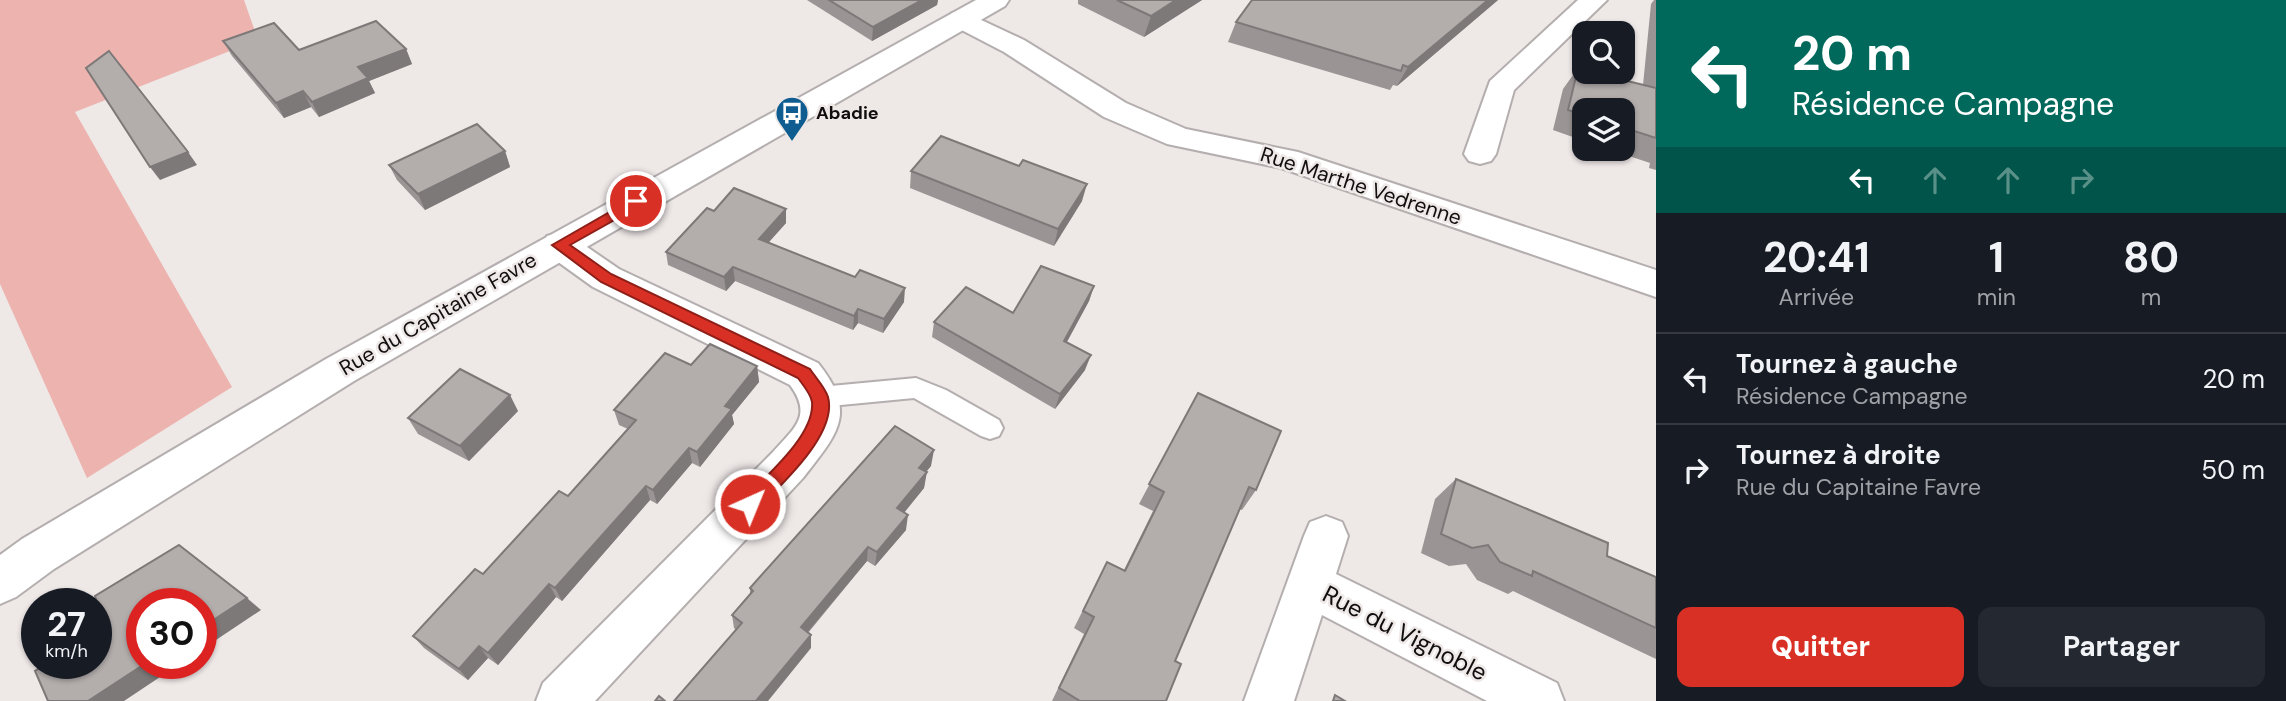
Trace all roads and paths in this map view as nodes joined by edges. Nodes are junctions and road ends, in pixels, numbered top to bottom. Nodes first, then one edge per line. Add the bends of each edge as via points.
1 (996, 0) edge
2 (1594, 0) edge
3 (962, 19) junction
4 (1480, 154) dead end
5 (559, 245) junction
6 (1656, 284) edge
7 (820, 397) junction
8 (990, 428) dead end
9 (1326, 536) dead end
10 (0, 582) edge
11 (1309, 584) junction
12 (561, 701) edge
13 (1269, 701) edge
14 (1539, 701) edge

1 - 3 street, Rue du Capitaine Favre
2 - 4 street via 1500,88
3 - 5 street, Rue du Capitaine Favre
3 - 6 street, Rue Marthe Vedrenne via 1115,110 1178,137 1287,159
5 - 7 street via 606,278 804,374
5 - 10 street, Rue du Capitaine Favre via 328,377 38,554
7 - 8 lane via 916,388
7 - 12 street via 820,418 788,465
9 - 11 street
11 - 13 street
11 - 14 street, Rue du Vignoble

